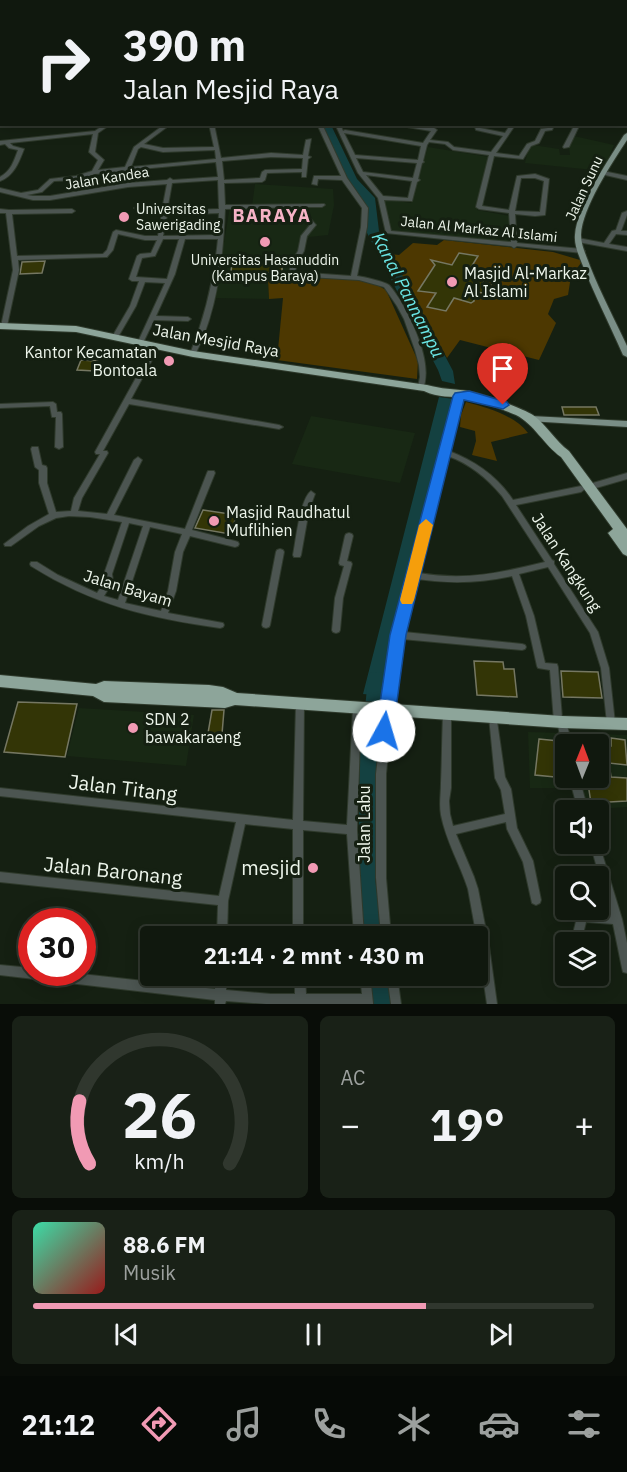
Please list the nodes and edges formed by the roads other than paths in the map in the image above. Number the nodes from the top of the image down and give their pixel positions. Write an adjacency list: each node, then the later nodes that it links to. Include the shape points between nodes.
1 (106, 126): 11 (street)
2 (166, 126): 18 (street)
3 (212, 126): 21 (street)
4 (320, 126): 32 (street)
5 (338, 126): 23 (street, Jalan Al Markaz Al Islami)
6 (477, 126): 13 (street)
7 (513, 126): 13 (street)
8 (552, 126): 22 (street, via 542,131 522,157)
9 (577, 126): 20 (street)
10 (433, 127): 19 (street)
11 (96, 132): 17 (street); 29 (street, via 92,152 100,160)
12 (346, 133): 19 (street)
13 (506, 135): 22 (street)
14 (627, 135): 31 (main road, Jalan Sunu)
15 (309, 140): 24 (street)
16 (431, 141): 22 (street)
17 (3, 143): 34 (street, via 21,149 10,172)
18 (141, 145): 21 (street, via 163,150); 28 (street, via 132,154)
19 (424, 147): 26 (street)
20 (566, 147)
21 (217, 148): 25 (street)
22 (492, 155): 49 (street, via 480,207)
23 (352, 156): 26 (street); 30 (street, Jalan Al Markaz Al Islami)
24 (308, 157): 25 (street, via 271,155); 36 (street, Jalan Kandea, via 304,173 265,172 262,180)
25 (218, 160): 27 (street); 36 (street)
26 (421, 162): 37 (street)
27 (184, 165): 28 (street); 38 (street)
28 (127, 170): 29 (street)
29 (94, 172): 41 (street, via 52,180 40,191)
30 (360, 173): 37 (street); 42 (street, Jalan Al Markaz Al Islami)
31 (603, 173): 33 (street); 58 (main road, Jalan Sunu)
32 (344, 177): 39 (street, via 316,177); 64 (street, via 366,212)
33 (627, 177)
34 (0, 179)
35 (170, 180): 38 (street, Jalan Kandea); 41 (street, Jalan Kandea, via 59,197 33,198); 51 (street)
36 (220, 180): 38 (street, Jalan Kandea); 46 (street)
37 (417, 180): 42 (street, via 410,200)
38 (186, 181)
39 (315, 184)
40 (0, 190): 41 (street, Jalan Kandea)
41 (23, 194)
42 (381, 198): 60 (street, Jalan Al Markaz Al Islami, via 388,232)
43 (322, 205): 44 (street)
44 (301, 206): 46 (street); 64 (street, via 313,225 304,236 292,274)
45 (137, 208): 51 (street)
46 (223, 209): 51 (street); 55 (street)
47 (0, 211): 50 (street)
48 (72, 211): 50 (street)
49 (513, 211): 49 (street, via 543,214 547,180 520,176); 60 (street)
50 (9, 212): 63 (street)
51 (165, 212): 57 (street)
52 (627, 213): 53 (street)
53 (618, 232): 54 (street); 59 (street)
54 (627, 232)
55 (221, 237): 56 (street); 73 (street, via 207,314)
56 (182, 238): 57 (street); 66 (street)
57 (160, 239): 63 (street, via 116,232 106,255); 65 (street, via 153,255 139,258 132,279)
58 (578, 240): 59 (street); 62 (main road, Jalan Sunu)
59 (606, 245): 61 (street)
60 (514, 246): 62 (street, Jalan Al Markaz Al Islami)
61 (627, 249)
62 (582, 251): 74 (main road, Jalan Sunu)
63 (15, 258): 69 (street, via 15,277)
64 (354, 277): 75 (street, via 377,282 392,293 420,356)
65 (142, 281): 66 (street); 70 (street)
66 (169, 281): 67 (street)
67 (151, 318): 68 (street); 71 (street)
68 (188, 319)
69 (2, 326): 70 (highway, Jalan Mesjid Raya, via 76,328)
70 (116, 337): 71 (highway, Jalan Mesjid Raya)
71 (140, 344): 72 (highway, Jalan Mesjid Raya)
72 (156, 347): 73 (highway, Jalan Mesjid Raya); 77 (street)
73 (193, 354): 75 (highway, Jalan Mesjid Raya)
74 (627, 355)
75 (424, 388): 76 (highway, Jalan Mesjid Raya)
76 (453, 393): 79 (highway, Jalan Mesjid Raya, via 503,405); 86 (street, Jalan Labu)
77 (127, 400): 82 (street); 93 (street)
78 (0, 406): 84 (street, via 53,404 54,415 59,414)
79 (531, 419): 80 (main road); 83 (highway, Jalan Mesjid Raya)
80 (561, 422): 81 (main road); 83 (main road)
81 (627, 424)
82 (279, 427)
83 (542, 431): 90 (highway, Jalan Mesjid Raya, via 556,455)
84 (59, 447)
85 (35, 449): 94 (street)
86 (445, 452): 92 (street, Jalan Kangkung, via 486,472); 109 (street, Jalan Labu)
87 (138, 460): 95 (street)
88 (211, 473): 98 (street)
89 (627, 476): 90 (street)
90 (585, 488): 92 (street); 100 (highway, Jalan Mesjid Raya)
91 (311, 494): 105 (street)
92 (510, 503): 106 (street, Jalan Kangkung)
93 (74, 513): 94 (street); 95 (street)
94 (53, 515): 101 (street)
95 (109, 518): 96 (street)
96 (126, 521): 97 (street); 110 (street, via 109,581)
97 (147, 525): 98 (street); 111 (street)
98 (186, 532): 102 (street); 112 (street)
99 (349, 536): 115 (street)
100 (623, 538): 103 (highway, Jalan Mesjid Raya)
101 (8, 543)
102 (235, 544)
103 (627, 551)
104 (280, 552): 114 (street)
105 (297, 555)
106 (551, 563): 108 (street); 125 (street, Jalan Kangkung, via 599,645)
107 (34, 564): 110 (street, Jalan Bayam)
108 (514, 573): 109 (street, via 465,581); 124 (street, via 530,616 541,666 554,667)
109 (413, 575): 116 (street, Jalan Labu)
110 (99, 597): 111 (street, Jalan Bayam)
111 (121, 604): 112 (street, Jalan Bayam)
112 (163, 616): 113 (street, Jalan Bayam)
113 (220, 625)
114 (266, 625)
115 (336, 630)
116 (398, 635): 117 (street); 121 (street, Jalan Labu)
117 (522, 647)
118 (0, 681): 119 (highway, via 96,690 104,696)
119 (300, 704): 120 (highway); 131 (street)
120 (359, 708): 121 (highway); 132 (street)
121 (385, 710): 122 (highway); 142 (street, Jalan Labu, via 380,844)
122 (447, 714): 123 (highway); 133 (street, via 443,798)
123 (493, 717): 124 (highway); 129 (street, via 500,778 506,789)
124 (560, 722): 125 (highway); 127 (street)
125 (611, 723): 126 (highway)
126 (627, 724)
127 (564, 734)
128 (0, 792): 130 (street, Jalan Titang)
129 (510, 817): 133 (street); 136 (street, via 528,861)
130 (241, 820): 131 (street, Jalan Titang); 137 (street)
131 (297, 825): 132 (street); 140 (street)
132 (352, 830): 141 (street)
133 (450, 831): 143 (street, via 469,877)
134 (598, 854): 138 (street)
135 (0, 877): 137 (street, Jalan Baronang)
136 (536, 900)
137 (223, 902): 139 (street)
138 (617, 919): 144 (street, via 582,916); 145 (street)
139 (222, 926)
140 (298, 926)
141 (358, 926)
142 (385, 926)
143 (477, 926)
144 (578, 932)
145 (624, 943): 146 (street)
146 (627, 965)
147 (0, 970): 152 (street)
148 (300, 986): 153 (street)
149 (366, 986): 154 (street)
150 (394, 986): 155 (street)
151 (488, 986): 156 (street)
152 (220, 999): 153 (street)
153 (301, 1001): 154 (street)
154 (368, 1001)
155 (396, 1004)
156 (492, 1004)

